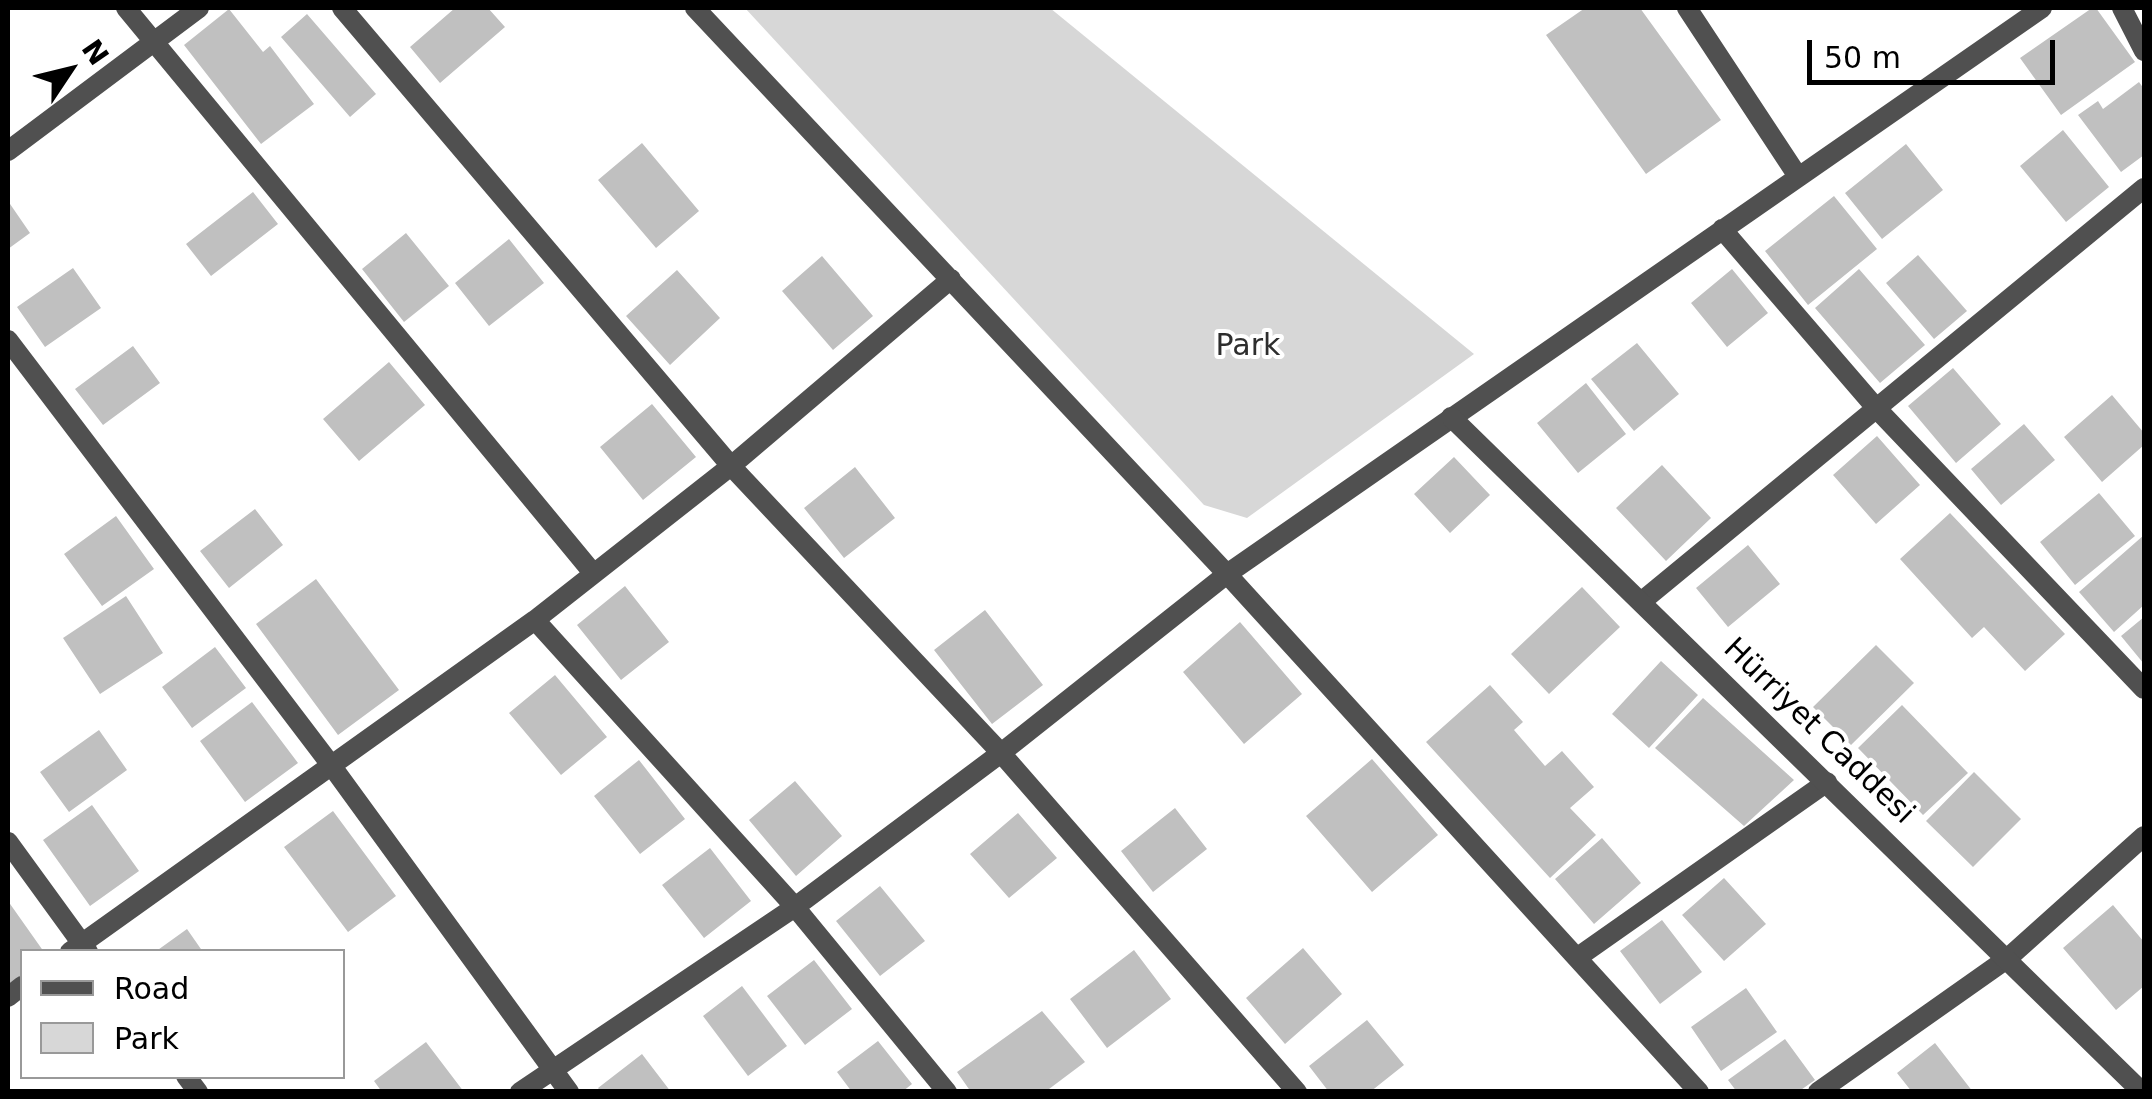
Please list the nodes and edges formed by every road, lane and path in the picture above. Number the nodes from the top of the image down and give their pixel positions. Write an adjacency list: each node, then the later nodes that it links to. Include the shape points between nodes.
1 (126, 8): 8 (street)
2 (199, 8): 8 (street)
3 (342, 8): 18 (street)
4 (695, 8): 14 (street)
5 (1687, 8): 11 (street)
6 (2042, 8): 11 (street)
7 (2122, 8): 9 (street)
8 (154, 43): 10 (street); 19 (street)
9 (2144, 50)
10 (8, 151)
11 (1798, 175): 13 (street)
12 (2144, 188): 16 (street)
13 (1722, 229): 16 (street); 17 (street)
14 (951, 279): 18 (street); 20 (street)
15 (8, 340): 25 (street)
16 (1877, 409): 21 (street); 23 (street)
17 (1451, 418): 20 (street); 21 (street, Hürriyet Caddesi)
18 (731, 466): 19 (street); 24 (street)
19 (593, 573): 22 (street)
20 (1227, 574): 24 (street); 31 (street)
21 (1641, 602): 26 (street, Hürriyet Caddesi)
22 (536, 620): 25 (street); 29 (street)
23 (2144, 689)
24 (1001, 753): 29 (street); 37 (street)
25 (331, 764): 30 (street); 33 (street)
26 (1827, 782): 31 (street); 32 (street, Hürriyet Caddesi)
27 (2144, 836): 32 (street)
28 (8, 842): 30 (street)
29 (795, 907): 33 (street); 36 (street)
30 (80, 949)
31 (1578, 958): 38 (street)
32 (2008, 958): 39 (street); 40 (street, Hürriyet Caddesi)
33 (551, 1069): 34 (street); 35 (street)
34 (520, 1092)
35 (569, 1092)
36 (947, 1092)
37 (1298, 1092)
38 (1700, 1092)
39 (1818, 1092)
40 (2142, 1092)

